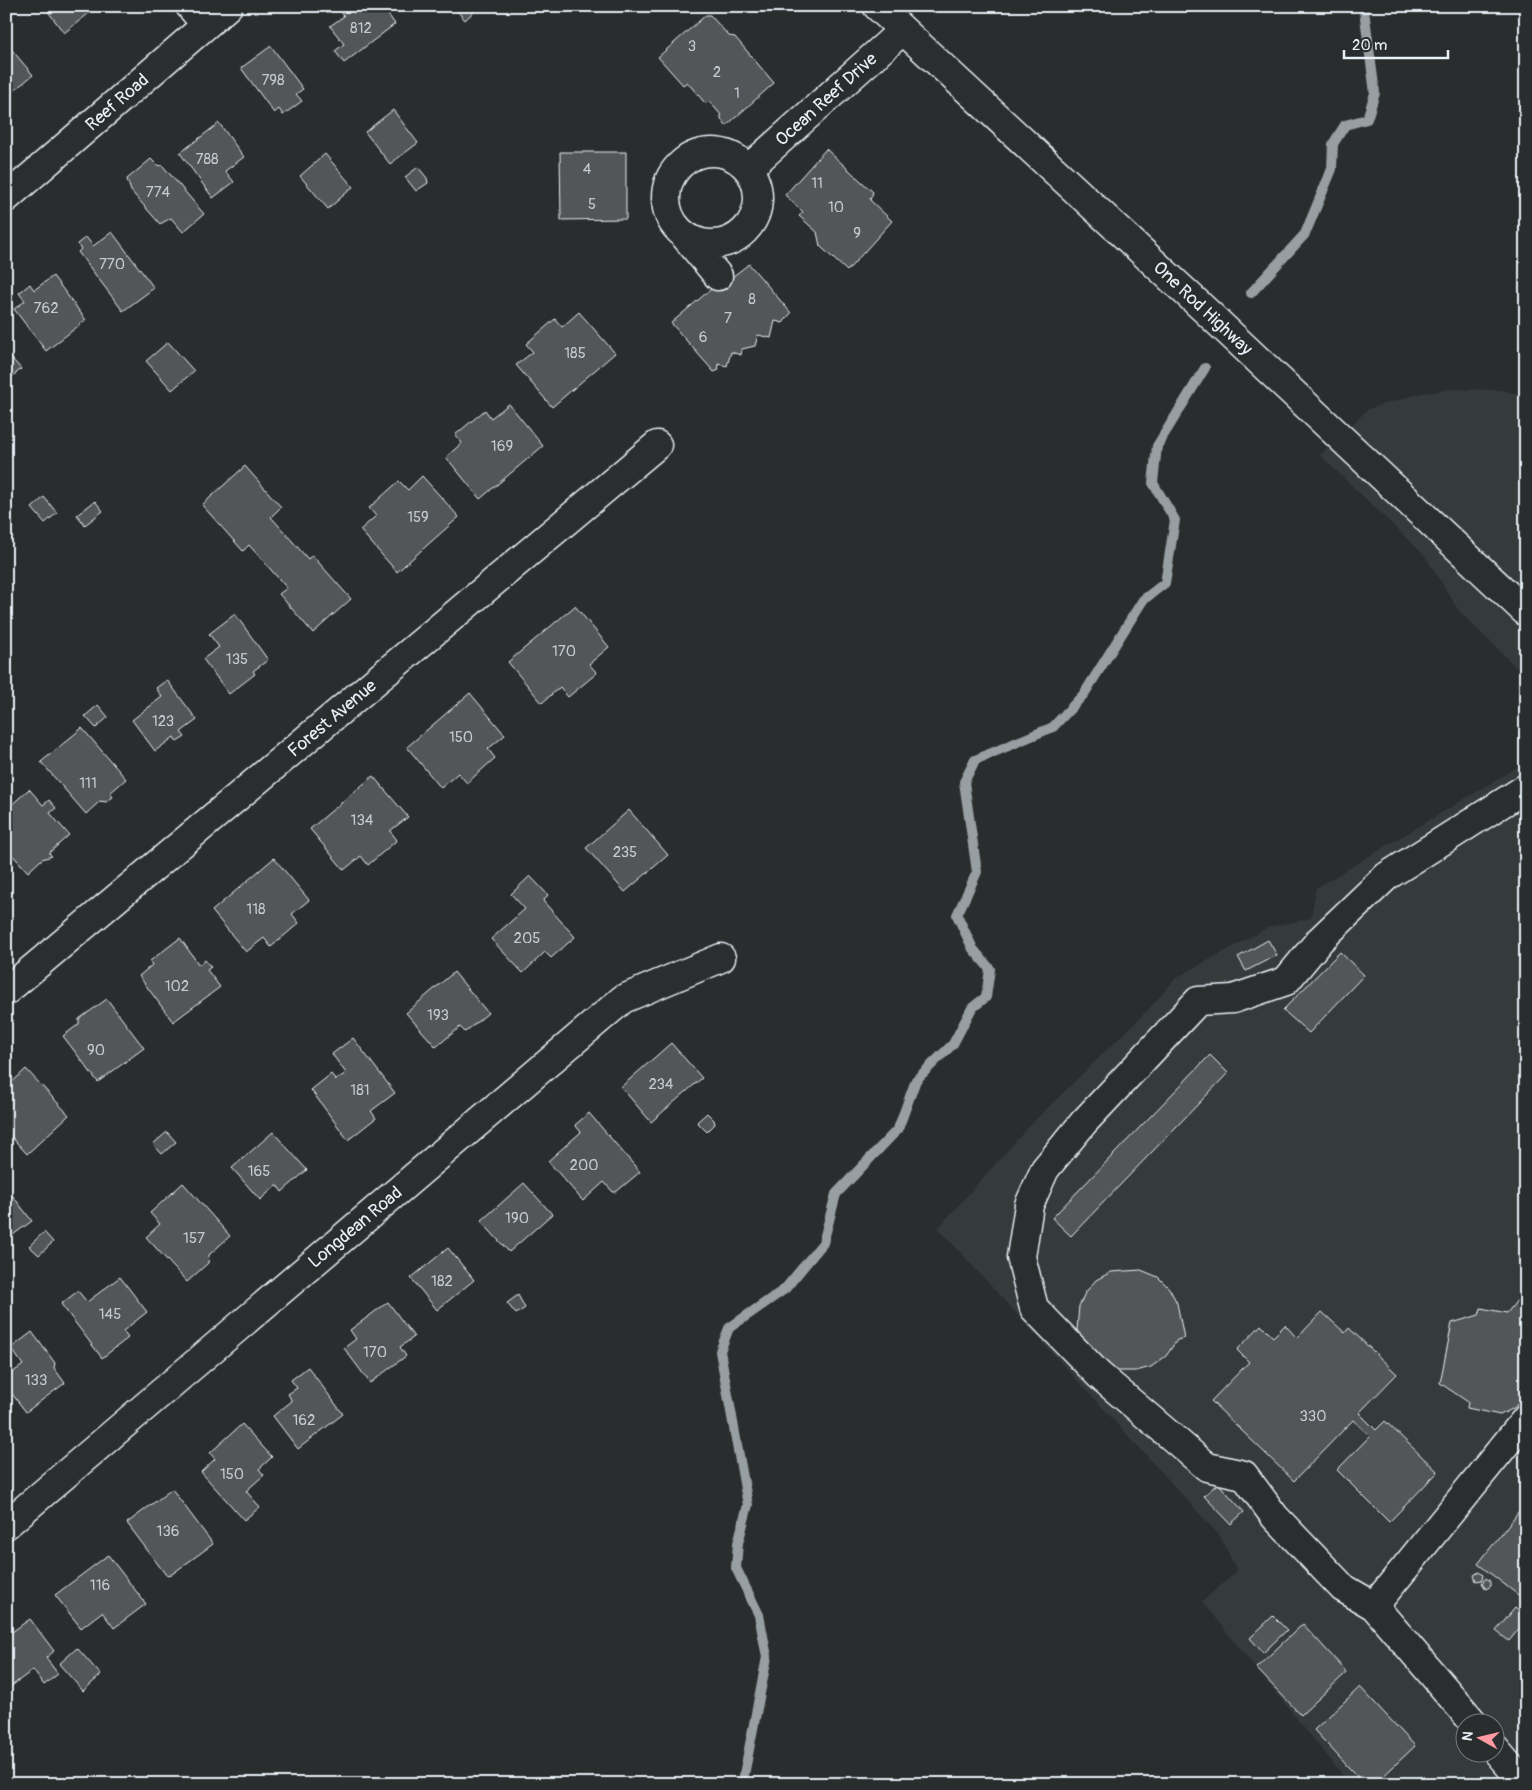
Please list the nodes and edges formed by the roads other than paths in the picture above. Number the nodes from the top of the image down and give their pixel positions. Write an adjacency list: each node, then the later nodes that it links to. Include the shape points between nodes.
1 (228, 6): 3 (street, Reef Road)
2 (877, 6): 4 (street, One Rod Highway)
3 (198, 16): 6 (street, Reef Road)
4 (903, 30): 5 (street, Ocean Reef Drive); 10 (street, One Rod Highway)
5 (749, 168): 7 (street, via 756,182 758,197 756,213 749,226 738,236 711,244); 7 (street, via 737,158 715,152 692,155 680,165 672,174 666,198 671,220)
6 (6, 198)
7 (684, 235): 8 (street)
8 (718, 276)
9 (657, 445): 13 (street, Forest Avenue)
10 (1526, 612)
11 (1526, 788): 16 (street, via 1387,876 1320,940 1286,981 1233,999 1198,1001 1084,1122 1045,1169 1029,1205 1021,1257 1034,1308 1099,1375 1207,1467 1244,1475 1275,1517 1343,1588)
12 (721, 958): 15 (street, Longdean Road, via 623,999)
13 (6, 991)
14 (1526, 1419): 16 (street)
15 (6, 1525)
16 (1374, 1606): 17 (street)
17 (1464, 1712)
18 (1504, 1760): 19 (street)
19 (1525, 1784)

